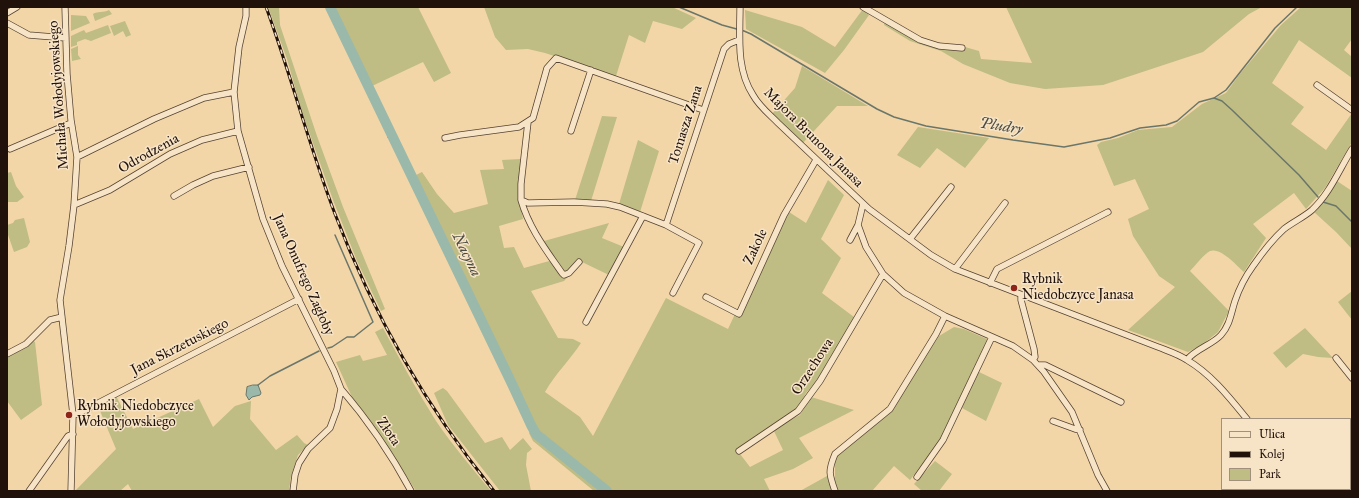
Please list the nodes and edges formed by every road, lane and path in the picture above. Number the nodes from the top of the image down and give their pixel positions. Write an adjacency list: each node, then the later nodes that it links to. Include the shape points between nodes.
1 (17, 7): 6 (street)
2 (66, 7): 8 (street, Michała Wołodyjowskiego)
3 (246, 7): 13 (street, Jana Onufrego Zagłoby)
4 (740, 7): 9 (street, Majora Brunona Janasa)
5 (863, 7): 10 (street, via 920,40 939,46)
6 (7, 12)
7 (7, 23): 8 (street, via 30,35)
8 (66, 38): 17 (street, Michała Wołodyjowskiego)
9 (739, 38): 14 (street, Tomasza Zana, via 724,49); 24 (street, Majora Brunona Janasa, via 742,71 753,95)
10 (962, 48)
11 (591, 70): 14 (street); 16 (street, via 556,58 547,68 533,118); 19 (street)
12 (1317, 85): 15 (street)
13 (234, 92): 18 (street, Jana Onufrego Zagłoby); 23 (street, via 204,98 154,119)
14 (704, 110): 34 (street, Tomasza Zana)
15 (1352, 110)
16 (528, 122): 20 (street, via 519,127); 28 (street)
17 (71, 123): 21 (street); 23 (street, Michała Wołodyjowskiego)
18 (238, 131): 25 (street, Jana Onufrego Zagłoby); 31 (street, Odrodzenia, via 202,140 170,154 110,190)
19 (571, 131)
20 (445, 138)
21 (10, 149)
22 (1352, 149): 53 (street, via 1334,183 1321,200 1278,235 1254,265 1239,289 1227,328 1221,336)
23 (77, 157): 31 (street, Michała Wołodyjowskiego)
24 (816, 160): 30 (street, Majora Brunona Janasa); 44 (street, Zakole, via 784,215 739,314)
25 (249, 166): 27 (street, via 213,176); 45 (street, Jana Onufrego Zagłoby, via 263,219)
26 (951, 187): 36 (street)
27 (174, 196)
28 (521, 200): 33 (street, via 528,203 607,204); 38 (street, via 535,233 562,273 569,273)
29 (1005, 203): 39 (street)
30 (863, 204): 35 (street); 36 (street, Majora Brunona Janasa)
31 (74, 205): 47 (street, Michała Wołodyjowskiego, via 70,246 60,300)
32 (1108, 212): 41 (street, via 997,269)
33 (643, 216): 34 (street); 48 (street)
34 (666, 225): 42 (street, via 699,243)
35 (858, 225): 37 (street); 40 (street, via 866,247)
36 (910, 239): 39 (street, Majora Brunona Janasa, via 936,259)
37 (850, 240)
38 (579, 262)
39 (955, 269): 41 (street, Majora Brunona Janasa)
40 (883, 274): 46 (street, via 904,294); 63 (street, Orzechowa, via 820,382 798,411)
41 (990, 283): 43 (street, Majora Brunona Janasa)
42 (673, 293)
43 (1021, 295): 52 (street, via 1034,349); 53 (street, Majora Brunona Janasa)
44 (706, 297)
45 (299, 299): 56 (street, Jana Onufrego Zagłoby); 58 (street, Jana Skrzetuskiego)
46 (945, 316): 49 (street); 69 (street, via 890,409 835,454 829,475)
47 (62, 317): 50 (street, via 50,320 26,344); 58 (street, Michała Wołodyjowskiego)
48 (586, 322)
49 (992, 337): 52 (street, via 1013,346); 64 (street, via 943,440)
50 (7, 354)
51 (1336, 358): 55 (street)
52 (1033, 360): 54 (street)
53 (1187, 360): 59 (street, Majora Brunona Janasa, via 1219,386)
54 (1038, 365): 57 (street, via 1045,365); 61 (street, via 1072,412)
55 (1352, 378)
56 (341, 389): 67 (street, via 330,428 308,449 299,463); 68 (street, Złota, via 397,466)
57 (1121, 402)
58 (73, 415): 62 (street, Michała Wołodyjowskiego)
59 (1246, 418)
60 (1053, 421): 61 (street)
61 (1080, 430): 70 (street, via 1098,476)
62 (73, 434): 65 (street, via 68,436); 66 (street, Michała Wołodyjowskiego)
63 (739, 451)
64 (917, 476)
65 (29, 491)
66 (70, 491)
67 (292, 491)
68 (411, 491)
69 (835, 491)
70 (1107, 491)

